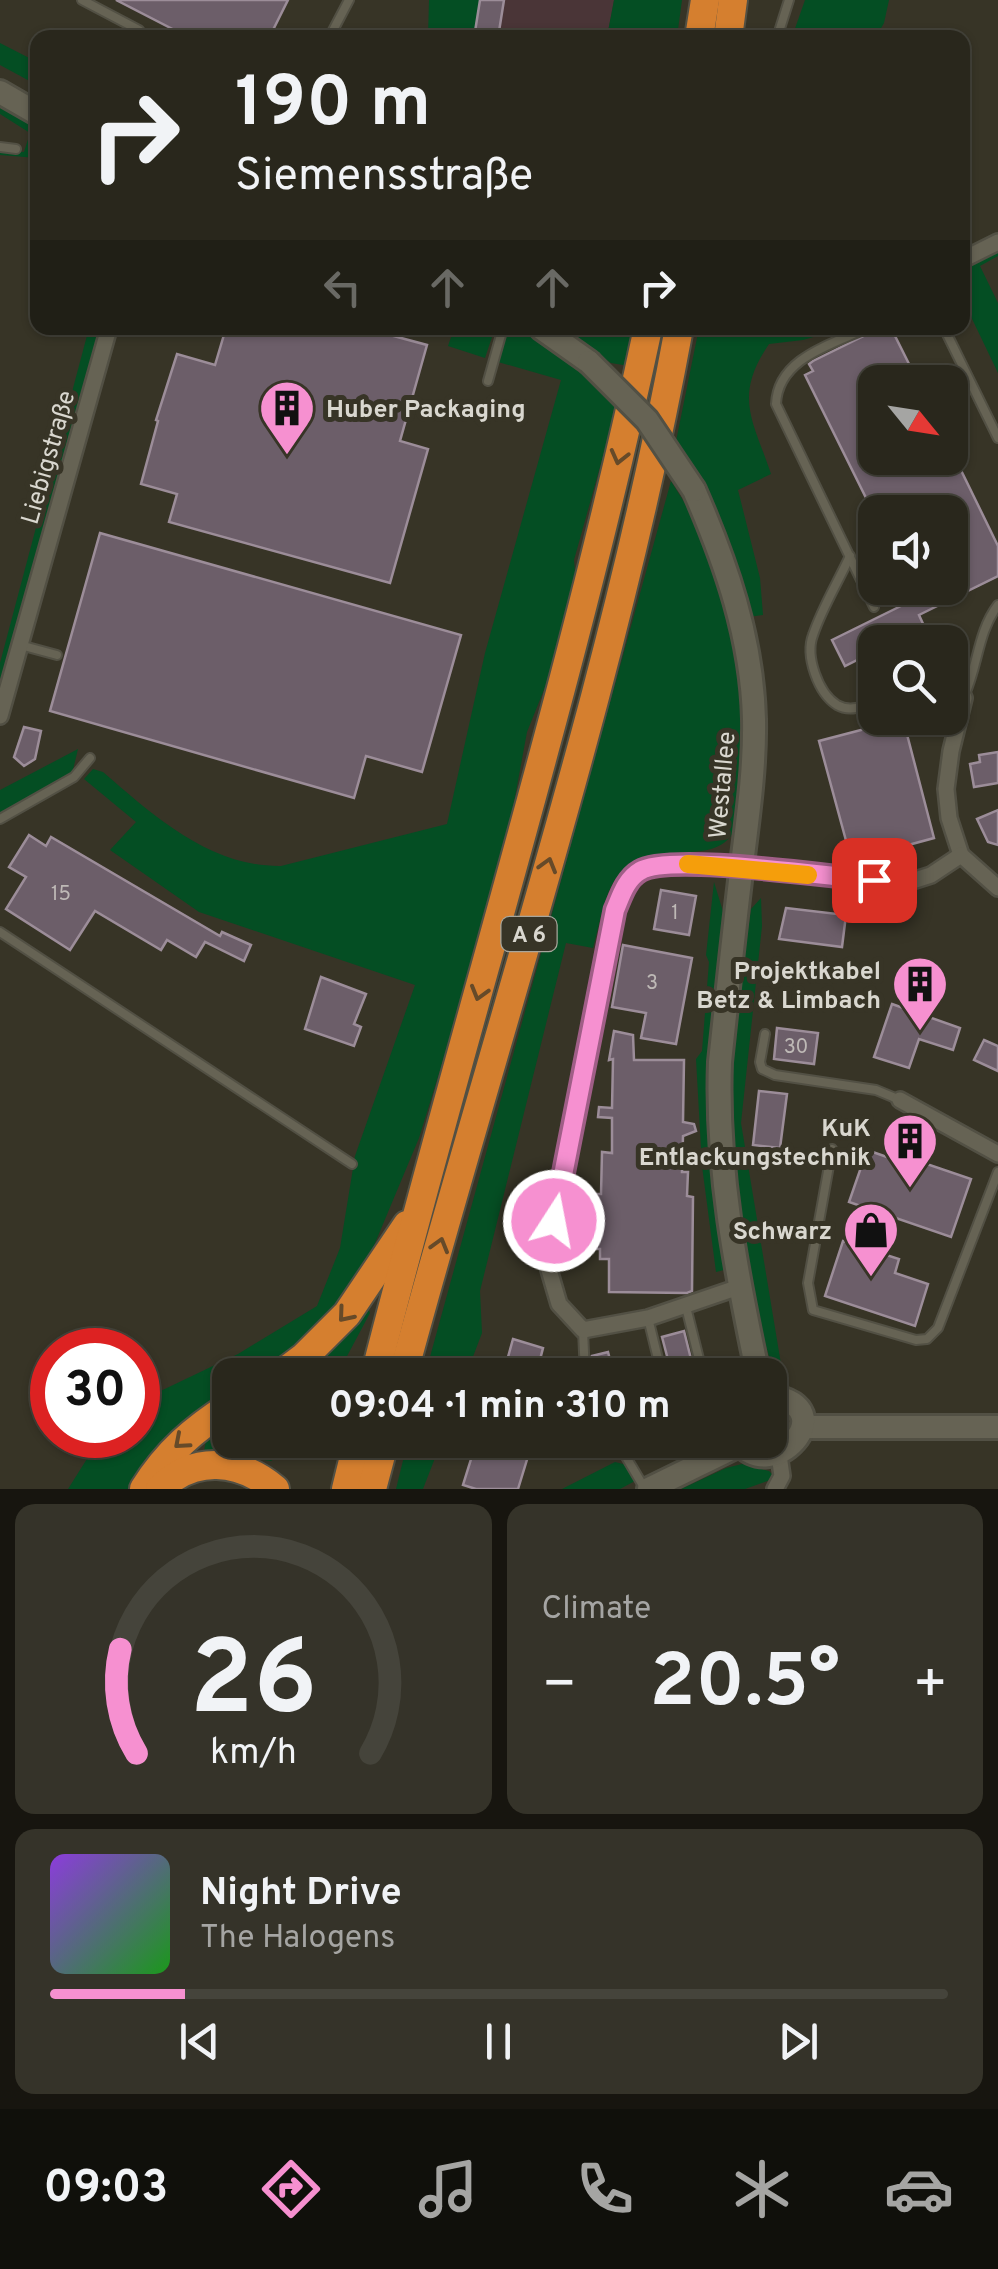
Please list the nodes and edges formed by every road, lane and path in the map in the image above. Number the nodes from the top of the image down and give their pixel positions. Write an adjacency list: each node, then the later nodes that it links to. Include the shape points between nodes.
1 (82, 0): 6 (lane)
2 (349, 0): 7 (lane)
3 (705, 0): 8 (highway)
4 (734, 0): 9 (highway)
5 (789, 0): 10 (lane)
6 (139, 30)
7 (333, 30)
8 (700, 30)
9 (729, 30)
10 (780, 30)
11 (0, 92): 12 (main road)
12 (30, 109)
13 (0, 147): 14 (lane)
14 (16, 148)
15 (998, 242): 16 (street)
16 (970, 256)
17 (107, 335): 29 (street, Liebigstraße)
18 (501, 335): 24 (lane)
19 (551, 335): 38 (main road, Westallee, bridge, via 589,362 646,420 694,490 727,571 754,718)
20 (647, 335): 47 (highway, A 6, one-way to 47, via 542,764)
21 (678, 335): 54 (highway, A 6, one-way to 21, via 600,675)
22 (852, 335): 26 (lane, via 797,362 783,374 776,395)
23 (947, 335): 25 (lane)
24 (488, 380)
25 (998, 438)
26 (850, 556): 28 (lane); 32 (lane, via 812,636 810,660 836,704)
27 (998, 605): 31 (lane)
28 (874, 607)
29 (20, 645): 30 (lane); 33 (street, Liebigstraße)
30 (57, 655)
31 (968, 680)
32 (858, 706)
33 (0, 716)
34 (952, 735): 37 (street, via 946,788)
35 (90, 758): 36 (lane, via 74,777)
36 (0, 819)
37 (961, 855): 38 (street, via 906,883); 39 (street)
38 (742, 868): 48 (main road, Westallee, via 718,1103); 51 (street, via 652,866 626,885 615,910 547,1264 559,1304)
39 (998, 888)
40 (0, 932): 45 (lane)
41 (765, 1034): 42 (lane, via 762,1069)
42 (900, 1100): 44 (street)
43 (832, 1148): 46 (lane, via 808,1283 813,1310 916,1340 938,1328)
44 (998, 1154)
45 (352, 1164)
46 (998, 1172)
47 (416, 1215): 52 (highway, one-way to 52, via 348,1314); 53 (highway, A 6)
48 (739, 1287): 49 (street); 58 (main road, Westallee)
49 (686, 1307): 50 (street); 57 (lane)
50 (648, 1318): 51 (street); 56 (lane)
51 (583, 1330): 55 (lane)
52 (303, 1358)
53 (379, 1358)
54 (408, 1358)
55 (584, 1358)
56 (658, 1358)
57 (699, 1358)
58 (754, 1358)
59 (787, 1403): 62 (main road)
60 (212, 1417): 69 (highway, one-way to 69, via 169,1452)
61 (998, 1426): 62 (main road)
62 (803, 1427): 68 (main road, via 799,1445)
63 (354, 1458): 72 (highway)
64 (380, 1458): 73 (highway)
65 (627, 1458): 74 (lane)
66 (707, 1458): 74 (main road)
67 (753, 1458): 68 (main road)
68 (780, 1462): 75 (street)
69 (144, 1489)
70 (160, 1489): 71 (highway, via 187,1469 227,1464)
71 (275, 1489)
72 (346, 1489)
73 (372, 1489)
74 (647, 1489)
75 (774, 1489)

